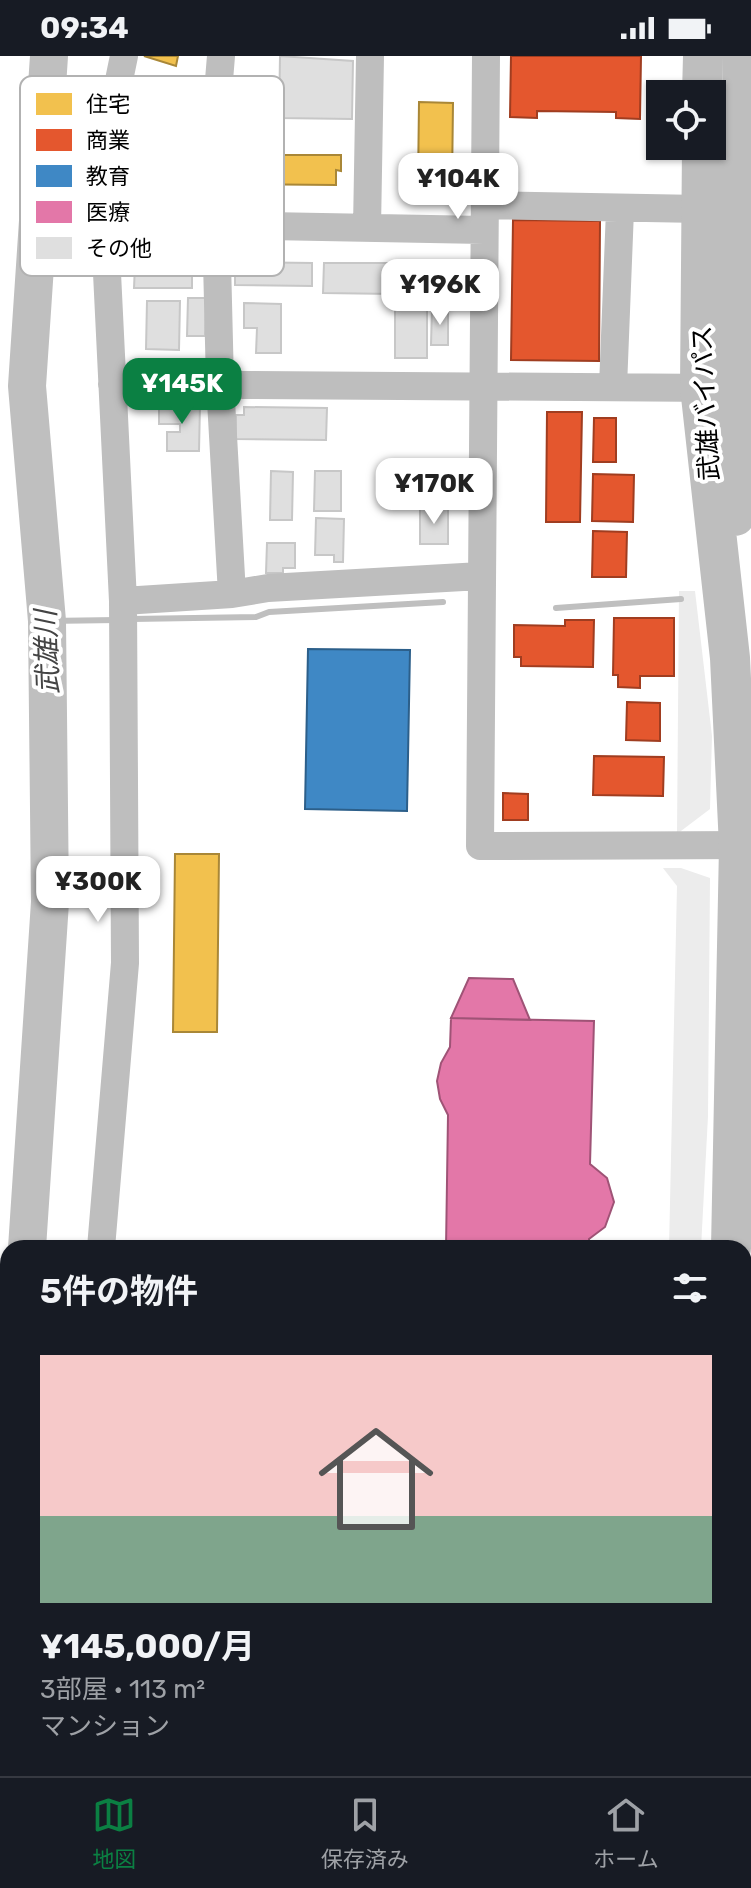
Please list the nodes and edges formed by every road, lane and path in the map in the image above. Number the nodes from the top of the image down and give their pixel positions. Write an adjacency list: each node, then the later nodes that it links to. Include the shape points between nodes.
1 (124, 56): 7 (street)
2 (221, 56): 8 (street)
3 (370, 56): 15 (street)
4 (486, 56): 13 (street)
5 (703, 56): 9 (highway)
6 (743, 56): 22 (highway, 武雄バイパス)
7 (120, 76)
8 (219, 76)
9 (702, 80)
10 (702, 160): 11 (highway, 武雄バイパス)
11 (701, 209): 12 (street); 22 (highway, 武雄バイパス)
12 (620, 210): 13 (street); 21 (street)
13 (484, 218): 15 (street); 20 (street)
14 (284, 226): 15 (street)
15 (367, 228)
16 (107, 276): 19 (street)
17 (217, 276): 18 (street)
18 (220, 383): 19 (street); 20 (street); 24 (street)
19 (112, 384): 25 (street)
20 (484, 386): 21 (street); 23 (street)
21 (613, 387): 22 (street)
22 (730, 388): 26 (highway, 武雄バイパス, via 730,658)
23 (481, 576): 24 (street); 26 (street, via 480,846)
24 (232, 594): 25 (street)
25 (123, 601): 27 (street, via 125,963)
26 (745, 846): 28 (highway, 武雄バイパス)
27 (102, 1240)
28 (731, 1240)

